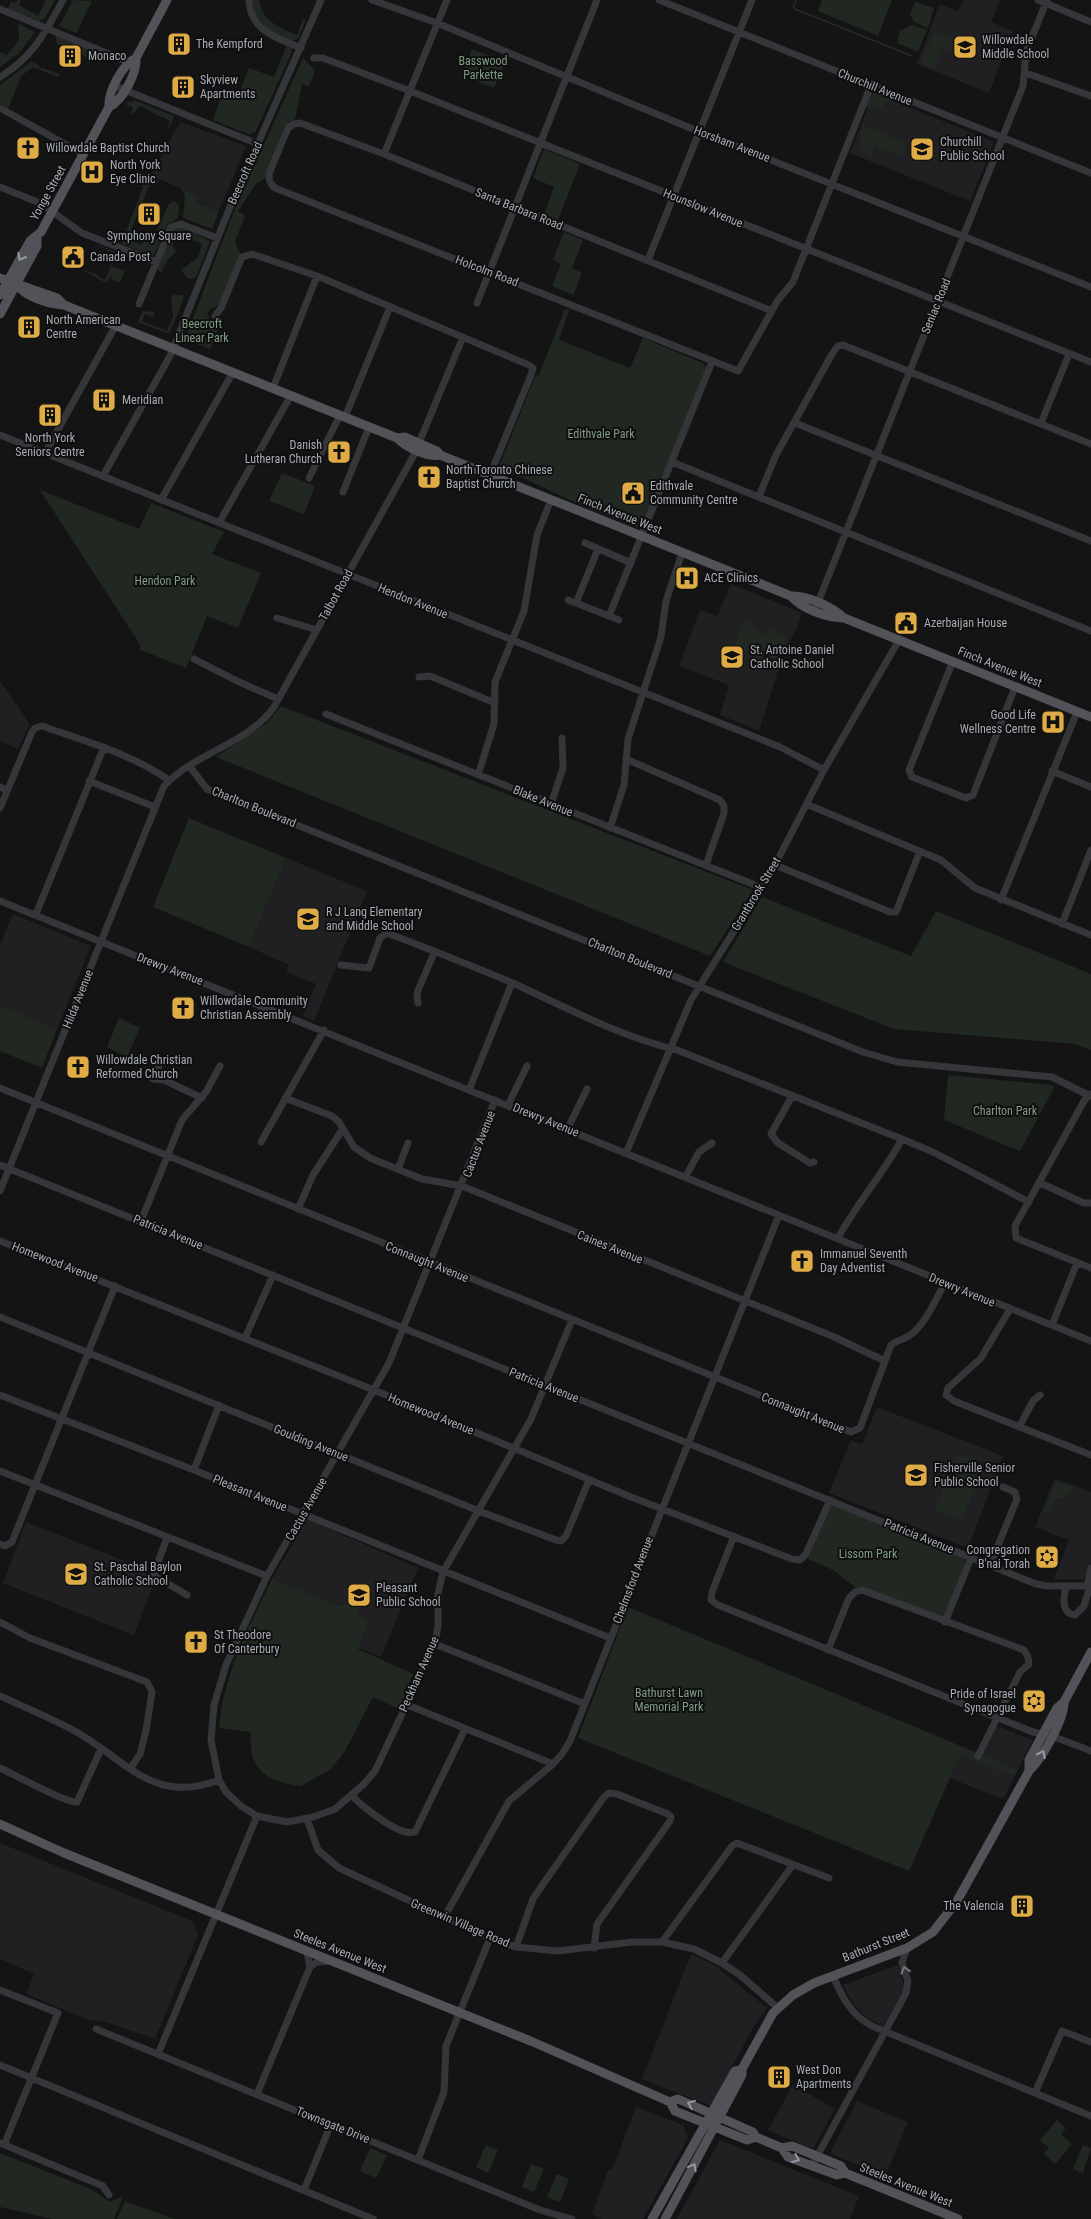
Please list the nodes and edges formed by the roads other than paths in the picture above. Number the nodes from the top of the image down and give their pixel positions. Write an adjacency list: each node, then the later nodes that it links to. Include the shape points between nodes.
1 (63, 0): 15 (street)
2 (167, 0): 19 (main road, Yonge Street)
3 (250, 0): 17 (street, via 253,17 262,30)
4 (321, 0): 17 (street, Beecroft Road)
5 (372, 0): 14 (street, Horsham Avenue)
6 (446, 0): 14 (street)
7 (597, 0): 22 (street)
8 (659, 0): 16 (street, Churchill Avenue)
9 (752, 0): 16 (street)
10 (1038, 0): 11 (street)
11 (1046, 2): 13 (street); 20 (street, Senlac Road, via 1026,52)
12 (0, 9): 15 (street)
13 (1091, 22)
14 (437, 24): 22 (street, Horsham Avenue); 25 (street)
15 (47, 28): 19 (street); 21 (street, via 26,58)
16 (739, 32): 23 (street, Churchill Avenue); 28 (street)
17 (301, 48): 30 (street, Beecroft Road)
18 (314, 58): 25 (street, Hounslow Avenue, via 323,58)
19 (132, 60): 24 (main road, Yonge Street, via 136,67)
20 (1026, 73): 26 (street); 29 (street, Senlac Road)
21 (0, 78)
22 (568, 78): 28 (street, Horsham Avenue); 31 (street)
23 (871, 85): 29 (street, Churchill Avenue); 36 (street)
24 (120, 88): 30 (street); 33 (main road, Yonge Street, via 117,103 109,106)
25 (410, 91): 31 (street, Hounslow Avenue); 34 (street)
26 (1091, 96)
27 (0, 108): 33 (street)
28 (700, 132): 36 (street, Horsham Avenue); 38 (street)
29 (1002, 138): 35 (street, Churchill Avenue); 42 (street, Senlac Road)
30 (258, 144): 43 (street, Beecroft Road)
31 (542, 144): 38 (street, Hounslow Avenue); 39 (street)
32 (280, 150): 34 (street, Santa Barbara Road, via 288,128 300,123); 47 (street, Holcolm Road, via 268,178 275,188)
33 (84, 154): 40 (main road, Yonge Street)
34 (384, 154): 39 (street, Santa Barbara Road)
35 (1091, 173)
36 (832, 183): 42 (street, Horsham Avenue); 44 (street)
37 (0, 187): 40 (street)
38 (674, 196): 44 (street, Hounslow Avenue); 45 (street)
39 (515, 208): 45 (street, Santa Barbara Road); 47 (street)
40 (52, 211): 41 (main road, Yonge Street); 46 (street, via 82,233)
41 (37, 237): 49 (main road, Yonge Street, one-way to 49, via 30,241); 50 (main road, Yonge Street, via 38,246)
42 (964, 237): 51 (street, Horsham Avenue); 53 (street, Senlac Road)
43 (217, 238): 46 (street, via 181,224 174,225 169,229); 62 (street, Beecroft Road)
44 (805, 249): 53 (street, Hounslow Avenue); 57 (street, via 793,282)
45 (648, 260): 57 (street, Santa Barbara Road)
46 (156, 262): 55 (street)
47 (489, 272): 54 (street); 64 (street, Holcolm Road)
48 (317, 276): 56 (street); 59 (street, via 252,254 242,258); 68 (street)
49 (4, 279): 50 (main road, Finch Avenue West); 52 (main road, Yonge Street)
50 (16, 284): 58 (main road, Yonge Street); 60 (main road, Finch Avenue West, via 57,298 64,304)
51 (1091, 288)
52 (0, 295)
53 (938, 302): 63 (street, Hounslow Avenue); 67 (street, Senlac Road)
54 (477, 303)
55 (139, 304)
56 (390, 307): 61 (street); 70 (street)
57 (772, 311): 64 (street, Holcolm Road, via 738,371)
58 (0, 314)
59 (215, 316)
60 (116, 325): 62 (main road, Finch Avenue West); 77 (street)
61 (463, 337): 76 (street, Talbot Road); 80 (street, via 533,368)
62 (173, 348): 66 (main road, Finch Avenue West); 81 (street, Beecroft Road)
63 (1070, 354): 65 (street, Hounslow Avenue); 72 (street)
64 (712, 362): 79 (street)
65 (1091, 362)
66 (232, 372): 68 (main road, Finch Avenue West); 85 (street)
67 (909, 373): 71 (street, via 847,346 838,346); 72 (street); 78 (street, Senlac Road)
68 (273, 388): 69 (main road, Finch Avenue West)
69 (291, 395): 70 (main road, Finch Avenue West); 87 (street)
70 (343, 416): 73 (main road, Finch Avenue West); 82 (street)
71 (795, 423): 78 (street); 84 (street, via 776,455)
72 (1041, 423): 75 (street)
73 (369, 427): 76 (main road, Finch Avenue West, via 397,438 405,437); 83 (street)
74 (0, 435): 77 (street, Hendon Avenue)
75 (1091, 444)
76 (418, 447): 80 (main road, Finch Avenue West, via 437,451); 95 (street, Talbot Road)
77 (45, 453): 81 (street, Hendon Avenue)
78 (876, 454): 88 (street, Senlac Road); 90 (street)
79 (672, 462): 84 (street); 89 (street)
80 (490, 475): 86 (main road, Finch Avenue West)
81 (104, 476): 85 (street, Hendon Avenue)
82 (309, 478)
83 (343, 492)
84 (759, 496): 88 (street)
85 (161, 500): 87 (street, Hendon Avenue)
86 (551, 500): 89 (main road, Finch Avenue West); 104 (street, via 536,537 524,611)
87 (219, 523): 95 (street, Hendon Avenue)
88 (846, 532): 98 (street, Senlac Road); 103 (street)
89 (642, 537): 93 (main road, Finch Avenue West); 94 (street)
90 (1091, 541)
91 (585, 543): 92 (street)
92 (598, 549): 94 (street); 97 (street)
93 (682, 553): 98 (main road, Finch Avenue West, via 791,596 796,602); 110 (street)
94 (631, 563): 99 (street)
95 (347, 574): 102 (street, Talbot Road); 104 (street, Hendon Avenue)
96 (568, 600): 97 (street)
97 (576, 603): 99 (street)
98 (816, 607): 105 (main road, Finch Avenue West, via 832,618 844,618)
99 (609, 616): 101 (street)
100 (277, 618): 102 (street)
101 (619, 620)
102 (317, 630): 111 (street, Talbot Road)
103 (1091, 632)
104 (511, 640): 110 (street, Hendon Avenue); 112 (street, via 495,682)
105 (898, 640): 107 (main road, Finch Avenue West); 120 (street, Grantbrook Street)
106 (194, 659): 111 (street)
107 (952, 662): 109 (main road, Finch Avenue West); 109 (street, via 912,760 909,770 912,777 966,798 972,795)
108 (419, 677): 112 (street, via 430,676)
109 (1015, 687): 113 (main road, Finch Avenue West)
110 (643, 692): 118 (street, via 628,739); 120 (street, Hendon Avenue, via 780,747)
111 (278, 699): 119 (street, Talbot Road, via 255,727)
112 (495, 703): 122 (street, via 494,724)
113 (1077, 712): 115 (main road, Finch Avenue West); 121 (street)
114 (326, 714): 122 (street, Blake Avenue)
115 (1091, 717)
116 (562, 738): 127 (street, via 563,768)
117 (104, 747): 123 (street, via 153,768); 124 (street); 126 (street, via 42,726 35,728)
118 (626, 759): 131 (street, via 624,784); 134 (street, via 720,800 724,813)
119 (190, 767): 123 (street, Talbot Road); 146 (street, Charlton Boulevard, via 207,789)
120 (824, 770): 128 (street, Grantbrook Street)
121 (1052, 771): 125 (street); 138 (street)
122 (478, 775): 127 (street, Blake Avenue)
123 (169, 780): 129 (street, Talbot Road)
124 (90, 781): 129 (street); 139 (street)
125 (1091, 787)
126 (4, 788): 130 (street)
127 (551, 804): 131 (street, Blake Avenue)
128 (806, 804): 133 (street); 135 (street, Grantbrook Street)
129 (155, 807): 142 (street, Hilda Avenue)
130 (0, 808)
131 (610, 828): 134 (street, Blake Avenue)
132 (1091, 850): 140 (street)
133 (920, 851): 135 (street, via 896,912); 138 (street, via 941,860 975,888)
134 (706, 865): 136 (street, Blake Avenue)
135 (775, 865): 136 (street, Grantbrook Street)
136 (760, 887): 146 (street, Grantbrook Street)
137 (0, 900): 139 (street, Drewry Avenue)
138 (1001, 900): 140 (street)
139 (36, 914): 142 (street, Drewry Avenue)
140 (1062, 924): 141 (street)
141 (1091, 935)
142 (101, 942): 148 (street, Drewry Avenue); 161 (street, Hilda Avenue)
143 (434, 953): 144 (street, via 387,933 380,938 369,968); 145 (street); 147 (street, via 417,993)
144 (341, 966)
145 (512, 983): 149 (street, via 599,1023); 155 (street)
146 (700, 987): 149 (street, Grantbrook Street, via 690,1000); 156 (street, Charlton Boulevard, via 863,1052 897,1062 1052,1078)
147 (418, 1003)
148 (324, 1030): 155 (street, Drewry Avenue); 159 (street)
149 (670, 1049): 157 (street); 169 (street, Grantbrook Street)
150 (159, 1066): 158 (street, via 153,1079 164,1080)
151 (220, 1066): 158 (street)
152 (527, 1066): 162 (street)
153 (0, 1088): 161 (street, Connaught Avenue)
154 (587, 1089): 163 (street)
155 (469, 1090): 160 (street, Drewry Avenue)
156 (1089, 1095): 176 (street)
157 (792, 1096): 165 (street); 171 (street, via 771,1134 778,1143 810,1163)
158 (202, 1098): 170 (street, via 184,1116)
159 (285, 1098): 164 (street, Caines Avenue, via 332,1116); 166 (street)
160 (495, 1100): 162 (street, Drewry Avenue); 177 (street, Cactus Avenue)
161 (36, 1103): 170 (street, Connaught Avenue); 173 (street, Hilda Avenue)
162 (508, 1105): 163 (street, Drewry Avenue)
163 (568, 1128): 169 (street, Drewry Avenue)
164 (342, 1130): 174 (street, Caines Avenue, via 362,1153); 181 (street, via 313,1175)
165 (902, 1139): 179 (street); 184 (street)
166 (261, 1142)
167 (408, 1143): 174 (street)
168 (712, 1143): 175 (street, via 699,1152)
169 (626, 1153): 175 (street, Drewry Avenue)
170 (167, 1156): 181 (street, Connaught Avenue); 183 (street)
171 (814, 1162)
172 (0, 1166): 173 (street, Patricia Avenue)
173 (9, 1169): 178 (street, Hilda Avenue); 183 (street, Patricia Avenue)
174 (398, 1169): 177 (street, Caines Avenue, via 427,1181)
175 (686, 1176): 182 (street, Drewry Avenue)
176 (1040, 1183): 179 (street); 180 (street, via 1084,1204)
177 (462, 1186): 187 (street, Cactus Avenue); 192 (street, Caines Avenue)
178 (0, 1191)
179 (1029, 1202): 186 (street, via 1015,1226 1016,1238)
180 (1091, 1203)
181 (298, 1208): 187 (street, Connaught Avenue)
182 (779, 1215): 184 (street, Drewry Avenue); 192 (street, Chelmsford Avenue)
183 (141, 1221): 189 (street, Patricia Avenue)
184 (838, 1238): 190 (street, Drewry Avenue)
185 (0, 1241): 191 (street, Homewood Avenue)
186 (1077, 1263): 188 (street); 196 (street)
187 (430, 1264): 195 (street, Connaught Avenue); 197 (street, Cactus Avenue)
188 (1091, 1268)
189 (273, 1275): 197 (street, Patricia Avenue); 198 (street)
190 (945, 1283): 193 (street, Drewry Avenue); 201 (street, via 925,1319 908,1336 891,1345)
191 (115, 1286): 198 (street, Homewood Avenue); 200 (street)
192 (744, 1301): 201 (street, Caines Avenue); 202 (street, Chelmsford Avenue)
193 (1010, 1309): 196 (street, Drewry Avenue); 209 (street, via 984,1354 946,1393 954,1402)
194 (0, 1317): 200 (street, Goulding Avenue)
195 (572, 1320): 202 (street, Connaught Avenue); 203 (street, Peckham Avenue)
196 (1052, 1325): 199 (street, Drewry Avenue)
197 (405, 1328): 203 (street, Patricia Avenue); 204 (street, Cactus Avenue)
198 (245, 1338): 204 (street, Homewood Avenue)
199 (1091, 1341)
200 (89, 1353): 207 (street, Goulding Avenue); 208 (street)
201 (885, 1361): 202 (street, Connaught Avenue, via 860,1428 851,1432)
202 (714, 1378): 210 (street, Chelmsford Avenue)
203 (546, 1386): 210 (street, Patricia Avenue); 211 (street, Peckham Avenue)
204 (374, 1390): 211 (street, Homewood Avenue); 212 (street, Cactus Avenue)
205 (0, 1395): 208 (street, Pleasant Avenue)
206 (1040, 1395): 209 (street, via 1033,1401)
207 (219, 1406): 212 (street, Goulding Avenue); 214 (street)
208 (62, 1420): 214 (street, Pleasant Avenue); 217 (street)
209 (1019, 1427): 213 (street)
210 (688, 1443): 219 (street, Patricia Avenue); 220 (street, Chelmsford Avenue)
211 (515, 1448): 216 (street, Homewood Avenue); 221 (street, Peckham Avenue)
212 (337, 1454): 221 (street, Goulding Avenue); 222 (street, Cactus Avenue)
213 (1091, 1455)
214 (194, 1470): 222 (street, Pleasant Avenue)
215 (0, 1471): 217 (street)
216 (589, 1480): 220 (street, Homewood Avenue); 221 (street, Goulding Avenue, via 561,1541)
217 (36, 1485): 224 (street); 225 (street, via 12,1542 5,1546)
218 (1003, 1487): 227 (street, via 1015,1492 1017,1499)
219 (830, 1500): 223 (street, Homewood Avenue, via 806,1554 800,1560); 226 (street, Patricia Avenue)
220 (661, 1508): 223 (street, Homewood Avenue); 236 (street, Chelmsford Avenue)
221 (479, 1511): 229 (street, Peckham Avenue)
222 (303, 1515): 229 (street, Pleasant Avenue); 230 (street, Cactus Avenue)
223 (734, 1536): 238 (street, via 711,1600 718,1606)
224 (167, 1538): 230 (street); 233 (street, via 153,1575)
225 (0, 1544)
226 (971, 1558): 227 (street, Patricia Avenue); 235 (street)
227 (990, 1565): 231 (street, Patricia Avenue, via 1036,1584)
228 (1091, 1568): 232 (street)
229 (443, 1572): 236 (street, Pleasant Avenue); 237 (street, Peckham Avenue, via 438,1593)
230 (267, 1576): 252 (street, Cactus Avenue, via 226,1665 214,1705 211,1740)
231 (1066, 1586): 232 (street, Patricia Avenue); 232 (street, via 1064,1606 1073,1615 1084,1606)
232 (1089, 1586)
233 (187, 1595)
234 (0, 1622): 251 (street, via 30,1638 147,1682 152,1692 146,1731 140,1754)
235 (945, 1622): 238 (street, via 858,1590 849,1598); 243 (street, via 1024,1650 1028,1666 1020,1672)
236 (610, 1638): 242 (street, Chelmsford Avenue)
237 (435, 1644): 241 (street, Peckham Avenue); 242 (street)
238 (828, 1650): 243 (street)
239 (1091, 1652): 245 (main road, Bathurst Street, via 1064,1702 1057,1708)
240 (0, 1696): 246 (street, via 73,1730)
241 (405, 1704): 244 (street); 253 (street, Peckham Avenue, via 375,1771)
242 (585, 1704): 249 (street, Chelmsford Avenue, via 570,1741)
243 (997, 1717): 245 (street, via 1033,1732); 248 (street)
244 (465, 1729): 249 (street); 253 (street, via 415,1832 407,1832 369,1813)
245 (1047, 1734): 247 (street); 265 (main road, Bathurst Street, via 1029,1760 1029,1771 957,1901 933,1932)
246 (101, 1749): 250 (street, via 74,1803); 251 (street)
247 (1091, 1751)
248 (978, 1756)
249 (553, 1764): 260 (street, Chelmsford Avenue, via 509,1801)
250 (0, 1768)
251 (130, 1769): 252 (street, via 162,1785 191,1786)
252 (219, 1780): 254 (street, Cactus Avenue, via 226,1792)
253 (351, 1795): 255 (street, Peckham Avenue, via 335,1809)
254 (257, 1816): 255 (street, Peckham Avenue, via 287,1822); 259 (street)
255 (308, 1819): 260 (street, Greenwin Village Road, via 318,1850 329,1861)
256 (0, 1824): 259 (main road, Steeles Avenue West, via 64,1853)
257 (792, 1866): 258 (street); 262 (street, via 742,1843 732,1846); 268 (street)
258 (829, 1878)
259 (216, 1912): 266 (main road, Steeles Avenue West); 277 (street)
260 (444, 1918): 261 (street, Greenwin Village Road)
261 (490, 1938): 263 (street, Greenwin Village Road); 273 (street)
262 (662, 1942): 264 (street, Greenwin Village Road, via 632,1942); 268 (street, Greenwin Village Road, via 694,1949)
263 (516, 1947): 264 (street, Greenwin Village Road, via 558,1951); 264 (street, via 533,1899 609,1793 671,1817 597,1924)
264 (594, 1948)
265 (907, 1948): 270 (main road, Bathurst Street); 275 (street, one-way to 265, via 906,1993 908,1981 902,1963)
266 (307, 1952): 267 (main road, Steeles Avenue West); 269 (street)
267 (330, 1961): 269 (street); 273 (main road, Steeles Avenue West)
268 (722, 1963): 272 (street, Greenwin Village Road)
269 (310, 1966): 281 (street)
270 (833, 1976): 272 (main road, Bathurst Street, via 806,1987); 275 (street, via 847,2005 857,2016)
271 (0, 1990): 279 (street, via 58,2013)
272 (778, 2008): 283 (main road, Bathurst Street, via 742,2069 735,2071)
273 (460, 2012): 282 (main road, Steeles Avenue West); 291 (street, via 444,2054 444,2092)
274 (96, 2029): 277 (street, Townsgate Drive)
275 (885, 2032): 280 (street); 290 (street)
276 (1091, 2042): 280 (street, via 1062,2031)
277 (158, 2054): 281 (street, Townsgate Drive)
278 (0, 2066): 279 (street)
279 (31, 2078): 288 (street); 294 (street)
280 (1035, 2093): 284 (street)
281 (257, 2094): 285 (street, Townsgate Drive)
282 (670, 2102): 283 (main road, Steeles Avenue West, one-way to 282, via 678,2099); 286 (main road, Steeles Avenue West, via 675,2111)
283 (716, 2115): 286 (main road, Bathurst Street); 287 (main road, Steeles Avenue West, via 753,2132)
284 (1091, 2116)
285 (331, 2124): 291 (street, Townsgate Drive); 294 (street)
286 (710, 2125): 287 (main road, Steeles Avenue West, via 747,2140); 298 (main road, Bathurst Street); 299 (main road, Bathurst Street, one-way to 286)
287 (756, 2138): 289 (main road, Steeles Avenue West)
288 (2, 2144): 295 (street, via 103,2186)
289 (782, 2148): 290 (main road, Steeles Avenue West, via 792,2146); 292 (main road, Steeles Avenue West, one-way to 292, via 788,2156)
290 (816, 2157): 292 (street); 293 (main road, Steeles Avenue West, via 841,2166)
291 (418, 2160): 297 (street, Townsgate Drive, via 540,2210)
292 (813, 2166): 293 (main road, Steeles Avenue West, via 837,2175)
293 (845, 2173): 300 (main road, Steeles Avenue West)
294 (304, 2190): 296 (street)
295 (109, 2195)
296 (373, 2219)
297 (572, 2219)
298 (652, 2219)
299 (665, 2219)
300 (958, 2219)

